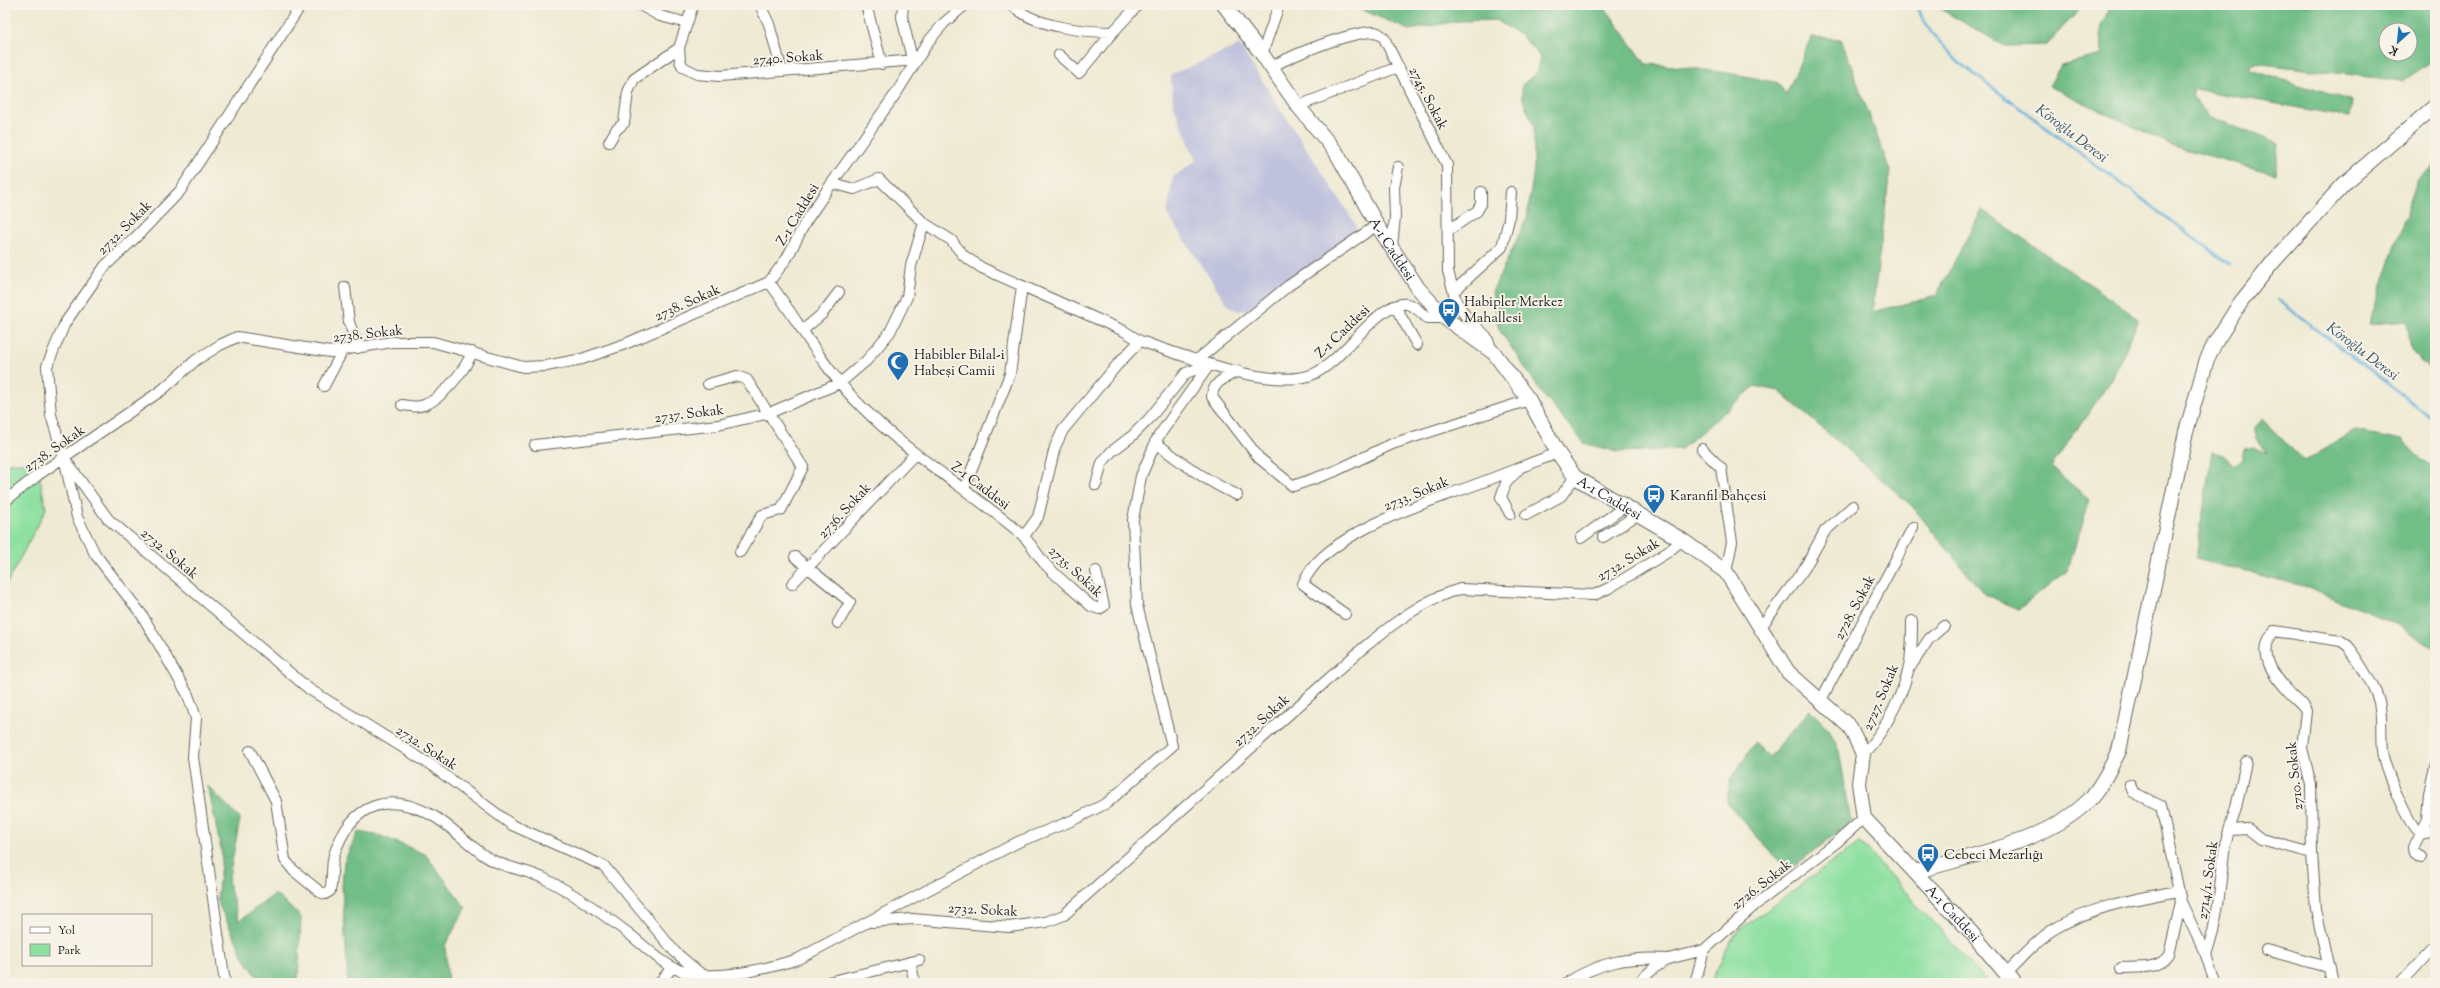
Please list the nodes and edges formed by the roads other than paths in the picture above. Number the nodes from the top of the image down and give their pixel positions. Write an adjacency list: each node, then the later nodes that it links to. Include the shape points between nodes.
1 (301, 5): 61 (street, 2732. Sokak, via 180,191 105,266 65,323 47,366 51,414)
2 (640, 5): 12 (street, via 660,16)
3 (693, 5): 12 (street)
4 (760, 5): 21 (street, via 769,24)
5 (866, 5): 18 (street)
6 (903, 5): 17 (street, via 902,17)
7 (965, 5): 17 (street, Z-1 Caddesi, via 944,23)
8 (1012, 5): 13 (street, via 1031,17 1056,26 1087,32)
9 (1138, 5): 13 (street)
10 (1224, 5): 15 (main road, A-1 Caddesi)
11 (1279, 5): 15 (street)
12 (687, 23): 14 (street)
13 (1113, 32): 16 (street, via 1079,73)
14 (680, 48): 21 (street, 2740. Sokak, via 680,61 683,67 697,74 720,76); 24 (street, via 634,79 628,92 624,123)
15 (1262, 54): 19 (main road, A-1 Caddesi)
16 (1059, 55)
17 (914, 60): 18 (street, 2740. Sokak); 26 (street, Z-1 Caddesi, via 897,92)
18 (882, 64): 21 (street, 2740. Sokak)
19 (1271, 67): 20 (street, 2745. Sokak, via 1326,44 1373,32 1384,38); 22 (main road, A-1 Caddesi)
20 (1398, 67): 22 (street); 31 (street, 2745. Sokak, via 1447,165)
21 (782, 72)
22 (1298, 106): 30 (main road, A-1 Caddesi, via 1336,152)
23 (2435, 106): 102 (main road, via 2344,183 2241,302 2207,359 2186,432 2119,751 2102,784 2074,814 2055,826 2028,838)
24 (609, 142)
25 (1398, 167): 32 (street, via 1394,187 1395,218)
26 (832, 183): 29 (street, Z-1 Caddesi, via 854,189 879,179); 33 (street, Z-1 Caddesi, via 806,221 787,258)
27 (1482, 192): 31 (street, via 1481,204 1477,211)
28 (1511, 192): 36 (street, via 1509,219 1502,247)
29 (924, 223): 34 (street, Z-1 Caddesi, via 951,240 964,256 982,268); 50 (street, 2737. Sokak, via 911,266 907,297 890,332 866,361)
30 (1377, 225): 32 (main road, A-1 Caddesi); 47 (street, via 1293,282)
31 (1449, 230): 36 (street, 2745. Sokak, via 1448,271)
32 (1392, 246): 39 (main road, A-1 Caddesi, via 1418,288)
33 (769, 282): 40 (street, Z-1 Caddesi); 45 (street, 2738. Sokak, via 625,344 582,359 546,366 523,367)
34 (1022, 286): 41 (street, Z-1 Caddesi); 65 (street, via 1010,374)
35 (345, 287): 43 (street, via 349,322)
36 (1454, 291): 46 (street, 2745. Sokak, via 1456,301 1467,318 1486,336)
37 (839, 292): 40 (street, via 822,314)
38 (1395, 306): 39 (street, via 1406,304 1419,309 1427,318); 42 (street); 49 (street, Z-1 Caddesi, via 1378,316 1339,357 1312,375 1278,379)
39 (1445, 318): 46 (main road, A-1 Caddesi)
40 (803, 330): 50 (street, Z-1 Caddesi)
41 (1140, 341): 47 (street, Z-1 Caddesi); 74 (street, via 1064,430 1055,447 1038,517)
42 (1417, 345)
43 (358, 348): 44 (street, 2738. Sokak); 45 (street, 2738. Sokak, via 392,342 433,342)
44 (343, 350): 52 (street); 61 (street, 2738. Sokak, via 330,352 238,337 196,360 162,390)
45 (472, 352): 54 (street, via 456,380 427,404 414,407)
46 (1494, 354): 53 (main road, A-1 Caddesi)
47 (1196, 360): 48 (street, Z-1 Caddesi)
48 (1210, 364): 49 (street, Z-1 Caddesi); 56 (street); 64 (street, via 1186,372 1148,419 1102,463)
49 (1238, 371): 53 (street, via 1222,379 1215,387 1212,397 1259,458 1293,486 1438,428)
50 (840, 383): 55 (street, 2737. Sokak); 60 (street, Z-1 Caddesi, via 861,406)
51 (708, 384): 55 (street, via 742,376)
52 (324, 386)
53 (1529, 400): 59 (main road, A-1 Caddesi)
54 (402, 405)
55 (769, 413): 57 (street, 2737. Sokak, via 718,425); 78 (street, via 803,467 781,510 762,515)
56 (1155, 442): 66 (street, via 1181,463); 105 (street, 2732. Sokak, via 1142,476 1133,520 1137,605 1172,746 1107,803 1071,821 1018,842)
57 (535, 446)
58 (1702, 449): 82 (street, via 1721,468 1732,542)
59 (1558, 453): 62 (street, 2733. Sokak); 63 (main road, A-1 Caddesi)
60 (915, 454): 65 (street, Z-1 Caddesi); 80 (street, 2736. Sokak)
61 (64, 458): 67 (street, 2738. Sokak); 114 (street, 2732. Sokak, via 108,519 309,689 431,765 512,824 604,866 675,952); 116 (street, via 77,517 95,554 142,615 188,695 196,718 193,757)
62 (1522, 466): 70 (street, via 1506,483 1501,497); 84 (street, 2733. Sokak, via 1452,494 1424,501 1354,534 1320,561 1306,575 1303,584)
63 (1575, 477): 69 (main road, A-1 Caddesi); 71 (street, via 1561,496)
64 (1096, 485)
65 (964, 489): 74 (street, Z-1 Caddesi)
66 (1237, 495)
67 (5, 501)
68 (1852, 506): 88 (street, via 1825,531 1804,569)
69 (1624, 507): 72 (main road, A-1 Caddesi); 76 (street)
70 (1510, 514)
71 (1526, 515)
72 (1637, 515): 75 (street); 77 (main road, A-1 Caddesi)
73 (1913, 527): 90 (street, 2728. Sokak)
74 (1024, 536): 81 (street, 2735. Sokak, via 1044,563 1091,606 1099,609 1104,606)
75 (1604, 537)
76 (1581, 538)
77 (1682, 540): 82 (main road, A-1 Caddesi); 105 (street, 2732. Sokak, via 1668,552 1609,588 1594,594 1460,589 1445,593 1386,630 1362,649 1064,915 1046,922 1009,928 912,919)
78 (740, 552)
79 (795, 558): 80 (street)
80 (807, 568): 83 (street, 2736. Sokak); 86 (street, via 850,602)
81 (1096, 571)
82 (1726, 572): 88 (main road, A-1 Caddesi)
83 (792, 584)
84 (1345, 614)
85 (1912, 621): 89 (street, 2727. Sokak)
86 (838, 623)
87 (1944, 626): 89 (street, via 1929,639)
88 (1761, 627): 90 (main road, A-1 Caddesi, via 1788,672)
89 (1908, 672): 92 (street, 2727. Sokak, via 1877,741)
90 (1821, 700): 92 (main road, A-1 Caddesi, via 1850,727)
91 (250, 751): 112 (street, 2732. Sokak, via 276,801 285,860 302,878 325,894 330,891 334,855 347,827 358,815 373,806 397,803 421,810 436,818 500,864 531,873 558,886 626,932)
92 (1863, 754): 96 (main road, via 1858,783)
93 (2246, 762): 97 (street, 2714/1. Sokak)
94 (2435, 767): 99 (street, via 2427,819)
95 (2130, 784): 103 (street, via 2132,792 2161,806)
96 (1864, 818): 102 (main road, A-1 Caddesi); 107 (street, 2726. Sokak, via 1755,905)
97 (2230, 830): 100 (street, via 2248,829 2261,839); 109 (street, 2714/1. Sokak, via 2221,862 2213,931)
98 (2435, 830): 99 (street)
99 (2420, 833): 100 (street, 2710. Sokak, via 2414,829 2402,805 2382,752 2381,715 2376,694 2348,646 2341,641 2274,631 2267,640 2265,649 2268,663 2290,693 2305,706 2306,711 2302,748 2311,785); 101 (street, via 2413,848 2414,853)
100 (2312, 853): 111 (street, 2710. Sokak, via 2316,910)
101 (2421, 857)
102 (1915, 872): 115 (main road, A-1 Caddesi)
103 (2178, 891): 104 (street); 115 (street, via 2096,909 2050,932)
104 (2180, 902): 109 (street); 113 (street, via 2169,955 2164,962 2156,966)
105 (866, 923): 114 (street, 2732. Sokak, via 798,959 764,969)
106 (2435, 946): 126 (street)
107 (1704, 950): 110 (street, 2726. Sokak); 123 (street)
108 (2266, 950): 111 (street)
109 (2206, 955): 124 (street)
110 (1668, 959): 121 (street, 2726. Sokak, via 1608,962 1588,969); 122 (street, 2726. Sokak)
111 (2328, 967): 125 (street, 2710. Sokak)
112 (672, 968): 114 (street, 2732. Sokak); 117 (street)
113 (2121, 968)
114 (700, 973): 118 (street, 2732. Sokak)
115 (2010, 978)
116 (225, 983)
117 (659, 983)
118 (722, 983)
119 (824, 983): 120 (street, via 914,961)
120 (915, 983)
121 (1566, 983)
122 (1638, 983)
123 (1695, 983)
124 (2215, 983)
125 (2332, 983)
126 (2401, 983)

